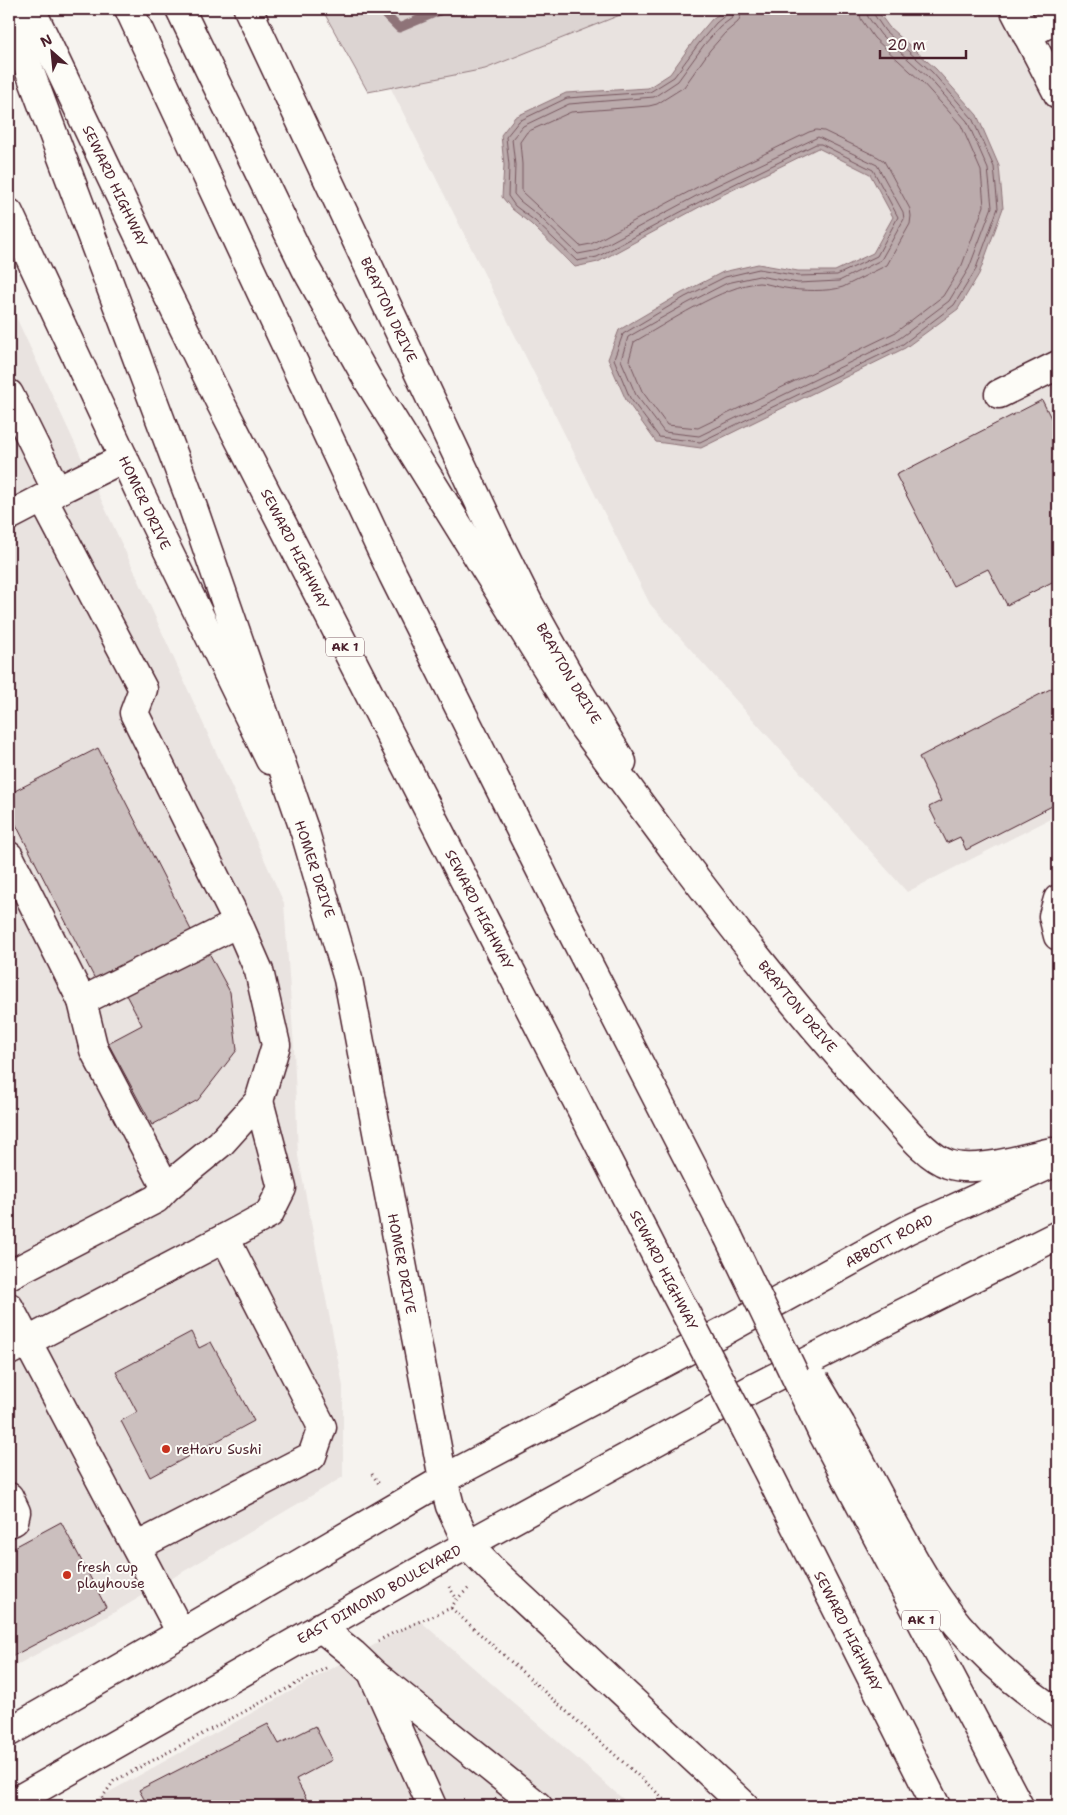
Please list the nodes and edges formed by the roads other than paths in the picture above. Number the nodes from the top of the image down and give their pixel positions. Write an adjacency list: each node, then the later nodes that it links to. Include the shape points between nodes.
1 (31, 9): 48 (main road, SEWARD HIGHWAY / AK 1, bridge, via 219,400)
2 (129, 9): 33 (main road, AK 1, bridge, via 393,575 728,1236)
3 (180, 9): 18 (main road, via 306,269 368,380 584,728)
4 (248, 9): 18 (main road, BRAYTON DRIVE, via 529,604)
5 (1014, 9): 8 (main road)
6 (9, 16): 17 (main road, via 189,496)
7 (1058, 18): 8 (main road)
8 (1027, 34): 9 (main road)
9 (1058, 94)
10 (9, 213): 14 (main road, HOMER DRIVE)
11 (1058, 365): 13 (main road)
12 (9, 394): 15 (main road)
13 (999, 394)
14 (124, 458): 15 (main road); 17 (main road, HOMER DRIVE)
15 (50, 495): 16 (main road); 21 (main road, via 143,690 134,714)
16 (9, 516)
17 (304, 829): 34 (main road, HOMER DRIVE, via 348,979)
18 (675, 851): 25 (main road, BRAYTON DRIVE, via 802,1013 869,1090 939,1160 967,1168)
19 (9, 856): 23 (main road)
20 (1058, 899): 22 (main road, via 1053,916)
21 (238, 923): 23 (main road); 24 (main road, via 259,971 276,1045)
22 (1058, 936)
23 (82, 1001): 27 (main road, via 94,1050)
24 (259, 1101): 27 (main road, via 221,1143); 29 (main road, via 282,1188 269,1214)
25 (1058, 1151)
26 (1058, 1161): 34 (main road, ABBOTT ROAD, via 907,1230)
27 (166, 1188): 30 (main road, via 156,1199)
28 (1058, 1234): 37 (main road, EAST DIMOND BOULEVARD, via 752,1389)
29 (225, 1238): 32 (main road); 38 (main road, via 322,1427 312,1456)
30 (9, 1275)
31 (9, 1307): 32 (main road)
32 (18, 1346): 38 (main road)
33 (832, 1430): 42 (main road, via 957,1624 997,1666); 49 (main road, AK 1)
34 (443, 1479): 37 (main road, HOMER DRIVE, via 450,1506); 40 (main road)
35 (9, 1498): 36 (main road, via 16,1512 14,1521)
36 (9, 1523)
37 (468, 1545): 39 (main road, EAST DIMOND BOULEVARD); 47 (main road, HOMER DRIVE)
38 (136, 1547): 40 (main road)
39 (320, 1627): 41 (main road); 44 (main road, EAST DIMOND BOULEVARD)
40 (181, 1633): 43 (main road)
41 (373, 1674): 45 (main road); 46 (main road)
42 (1058, 1713)
43 (9, 1732)
44 (9, 1805)
45 (432, 1806)
46 (538, 1806)
47 (745, 1806)
48 (936, 1806)
49 (1019, 1806)

